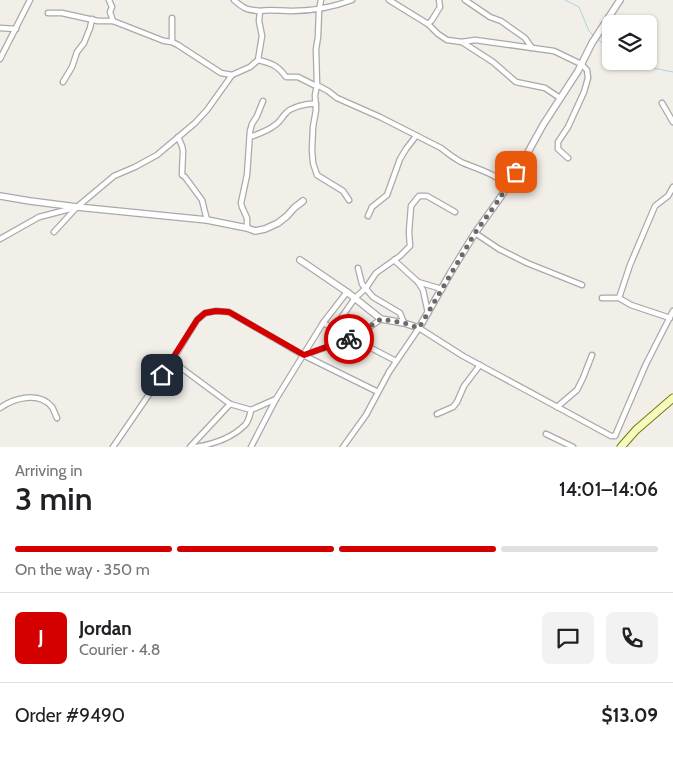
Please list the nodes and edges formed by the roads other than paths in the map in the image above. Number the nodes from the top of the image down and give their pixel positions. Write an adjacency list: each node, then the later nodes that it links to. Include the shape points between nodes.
1 (30, 0): 18 (street)
2 (109, 0): 15 (street)
3 (234, 0): 11 (street, via 242,8)
4 (321, 0): 10 (street)
5 (352, 0): 10 (street)
6 (389, 0): 16 (street)
7 (439, 0): 16 (street, via 440,7)
8 (465, 0): 21 (street, via 525,38)
9 (620, 0): 24 (street)
10 (319, 10): 11 (street); 27 (street)
11 (260, 11): 23 (street, via 262,36)
12 (48, 13): 14 (street)
13 (172, 18): 19 (street)
14 (92, 20): 15 (street); 26 (street, via 84,44)
15 (113, 21): 19 (street)
16 (428, 24): 20 (street, via 447,40)
17 (0, 28): 18 (street)
18 (16, 29): 22 (street)
19 (172, 42): 25 (street, via 221,73)
20 (462, 42): 21 (street, via 475,40); 28 (street, via 516,82 545,88)
21 (532, 48): 24 (street, via 554,51)
22 (0, 60)
23 (258, 60): 25 (street); 27 (street, via 280,68 286,77 298,77)
24 (581, 64): 28 (street); 36 (street, via 587,70 588,78 584,92 558,142 558,149)
25 (232, 75): 34 (street, via 207,110)
26 (63, 82)
27 (317, 85): 30 (street); 33 (street)
28 (560, 98): 37 (street)
29 (263, 102): 35 (street, via 252,124)
30 (316, 104): 35 (street, via 289,110 274,126); 42 (street, via 312,150 317,175 343,191)
31 (662, 104): 32 (street)
32 (673, 122)
33 (416, 136): 38 (street); 46 (street, via 400,159 387,194 372,207)
34 (178, 137): 44 (street, via 157,155 114,176); 47 (street, via 183,151 182,175 202,200)
35 (250, 137): 48 (street, via 241,203)
36 (568, 158)
37 (516, 172): 38 (street); 39 (street)
38 (500, 180): 39 (street)
39 (507, 186): 50 (street)
40 (673, 186): 62 (street, via 668,196 655,206)
41 (0, 196): 44 (street)
42 (349, 200)
43 (303, 201): 48 (street, via 278,223 255,231)
44 (77, 207): 47 (street); 49 (street); 51 (street, via 39,217)
45 (455, 212): 53 (street, via 427,196 418,196 411,206 410,246)
46 (368, 216)
47 (207, 220): 48 (street)
48 (247, 228)
49 (54, 232)
50 (475, 233): 56 (street, via 527,263); 58 (street)
51 (0, 239)
52 (300, 260): 59 (street)
53 (394, 260): 55 (street); 57 (street, via 376,273)
54 (358, 268): 57 (street)
55 (418, 282): 58 (street); 64 (street)
56 (582, 285)
57 (366, 288): 60 (street); 68 (street, via 373,297 400,313)
58 (442, 289): 64 (street)
59 (347, 292): 60 (street); 67 (street)
60 (355, 298): 66 (street); 69 (street)
61 (602, 298): 62 (street)
62 (619, 298): 65 (street)
63 (673, 311): 65 (street)
64 (428, 313): 70 (street)
65 (670, 318): 81 (street, via 615,436)
66 (381, 319): 68 (street); 71 (street)
67 (323, 323): 69 (street); 72 (street)
68 (404, 323): 70 (street)
69 (334, 328): 71 (street)
70 (419, 328): 75 (street); 76 (street)
71 (352, 338): 72 (street); 75 (street)
72 (304, 355): 74 (street, via 229,312 216,311 205,313 197,320); 77 (street); 79 (street)
73 (592, 355): 81 (street, via 577,390)
74 (172, 360): 80 (street); 88 (street)
75 (396, 361): 77 (street)
76 (480, 365): 81 (street); 84 (street, via 453,407)
77 (378, 392): 92 (street)
78 (673, 398): 87 (main road, via 636,430)
79 (276, 399): 83 (street); 91 (street)
80 (230, 404): 83 (street); 89 (street)
81 (557, 407)
82 (0, 408): 85 (street, via 11,401 40,398 51,406)
83 (251, 410): 90 (street, via 246,424 231,435 215,444)
84 (437, 414)
85 (57, 418)
86 (546, 434): 93 (street)
87 (624, 446)
88 (113, 447)
89 (190, 447)
90 (196, 447)
91 (251, 447)
92 (344, 447)
93 (573, 447)

